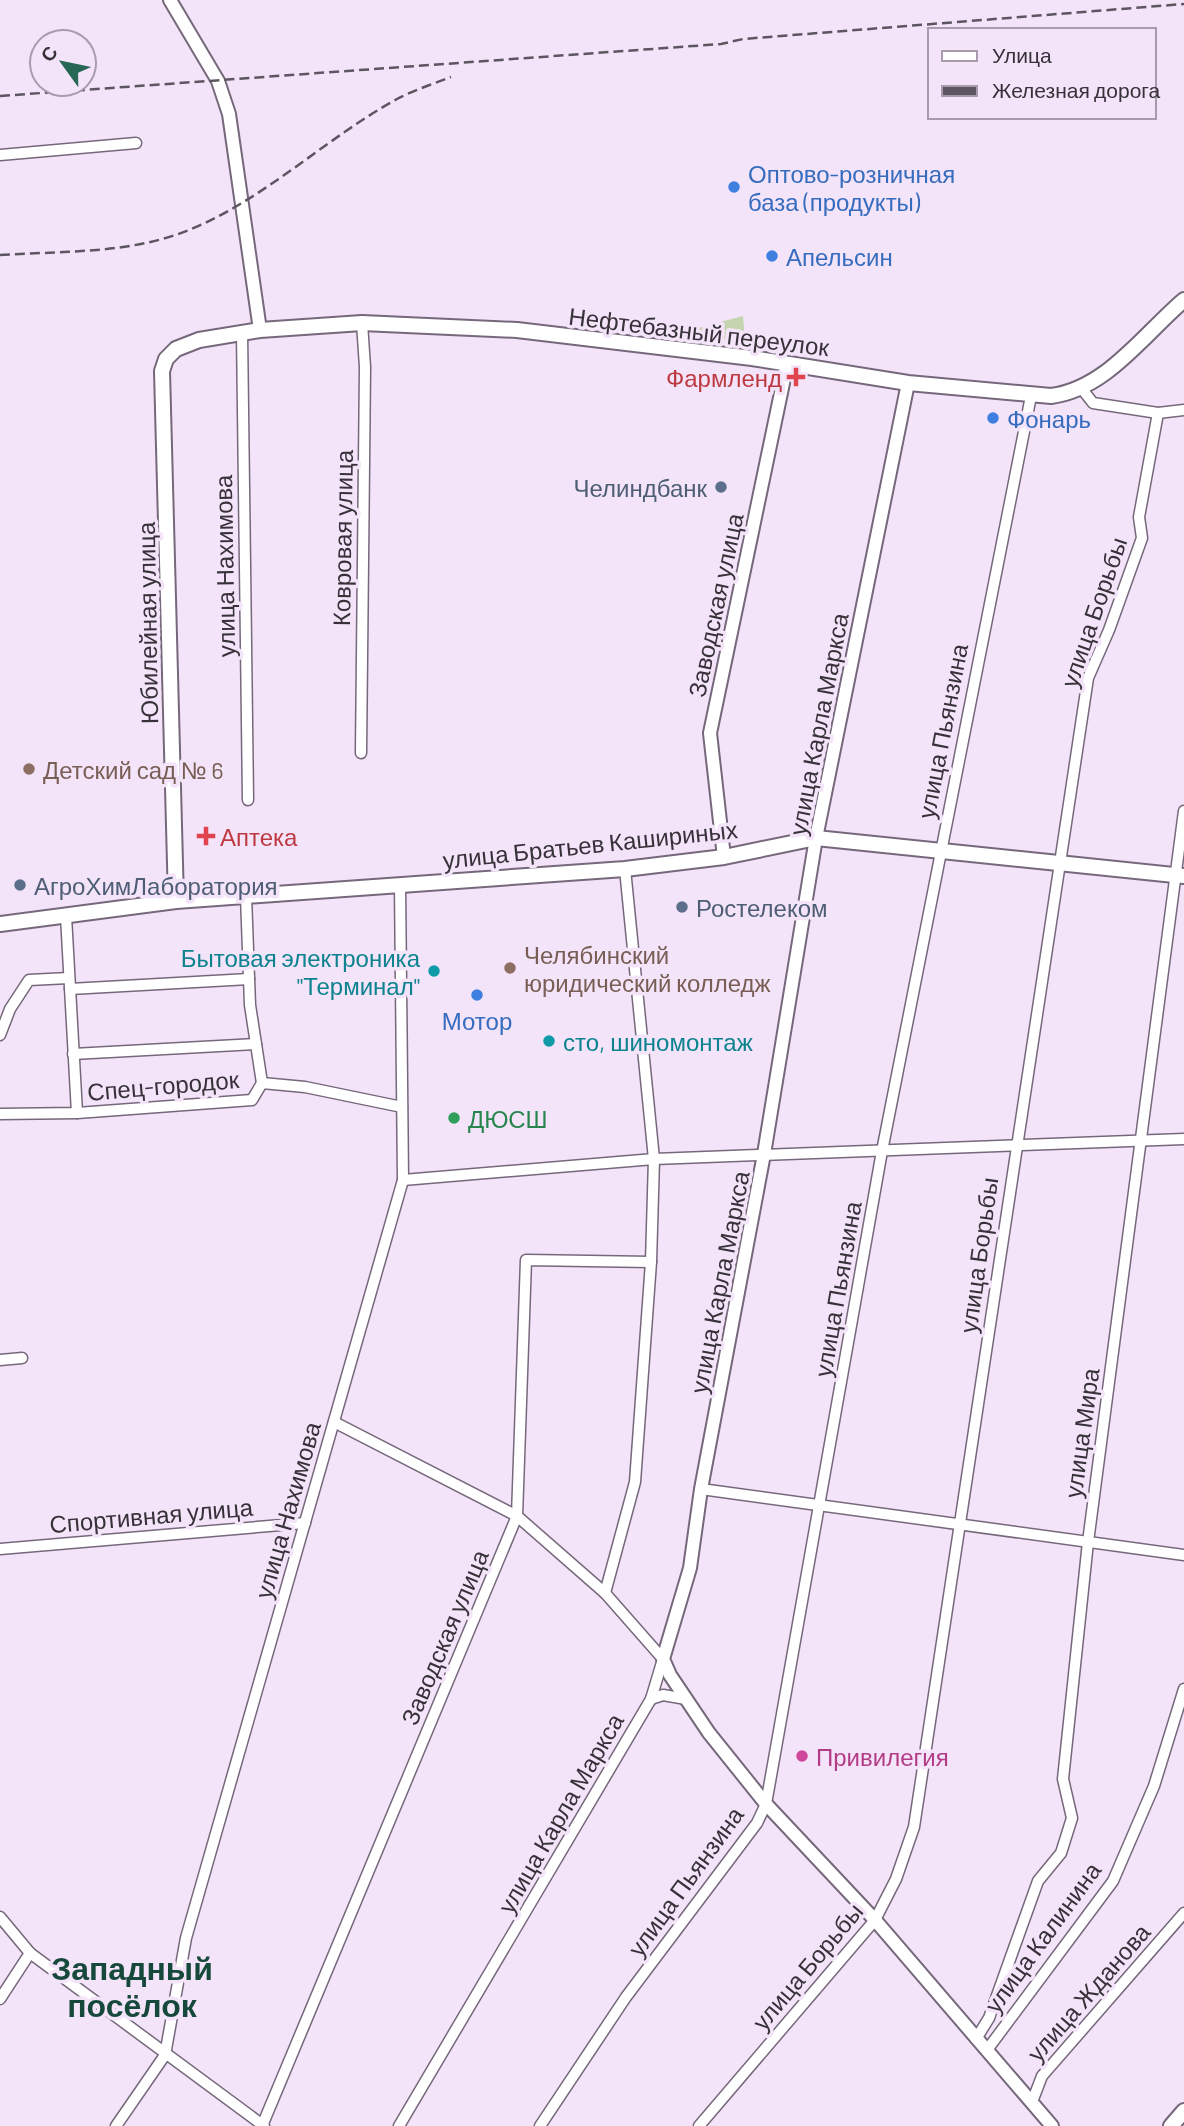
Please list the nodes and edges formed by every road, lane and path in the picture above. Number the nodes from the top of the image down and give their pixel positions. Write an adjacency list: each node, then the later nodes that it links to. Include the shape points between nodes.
1 (170, 0): 6 (street, via 218,81 229,114)
2 (136, 143): 3 (street)
3 (0, 155)
4 (1184, 300): 11 (main road, Нефтебазный переулок)
5 (362, 323): 6 (main road, Нефтебазный переулок); 9 (main road, Нефтебазный переулок, via 517,330); 15 (street, Ковровая улица)
6 (260, 330): 7 (main road, Нефтебазный переулок)
7 (242, 332): 8 (main road, Нефтебазный переулок); 16 (street, улица Нахимова)
8 (176, 349): 26 (main road, Юбилейная улица, via 162,371)
9 (787, 364): 10 (main road, Нефтебазный переулок); 20 (street, Заводская улица, via 710,733)
10 (908, 383): 12 (main road, Нефтебазный переулок); 18 (street, улица Карла Маркса)
11 (1082, 389): 12 (main road, Нефтебазный переулок); 14 (street, via 1093,403)
12 (1031, 396): 19 (street, улица Пьянзина)
13 (1184, 410): 14 (street)
14 (1158, 413): 21 (street, улица Борьбы, via 1139,517 1142,538 1088,678)
15 (361, 753)
16 (248, 800)
17 (1184, 811): 23 (street, улица Мира)
18 (816, 838): 19 (main road, улица Братьев Кашириных); 20 (main road, улица Братьев Кашириных); 43 (street, улица Карла Маркса)
19 (939, 852): 21 (main road, улица Братьев Кашириных); 42 (street, улица Пьянзина)
20 (724, 857): 22 (main road, улица Братьев Кашириных)
21 (1058, 864): 23 (main road, улица Братьев Кашириных); 41 (street, улица Борьбы)
22 (625, 869): 24 (main road, улица Братьев Кашириных); 44 (street)
23 (1180, 876): 40 (street, улица Мира)
24 (400, 885): 25 (main road, улица Братьев Кашириных); 36 (street, улица Нахимова)
25 (246, 896): 26 (main road, улица Братьев Кашириных); 29 (street)
26 (176, 901): 27 (main road, улица Братьев Кашириных)
27 (66, 916): 28 (main road, улица Братьев Кашириных); 30 (street)
28 (0, 924)
29 (249, 979): 30 (street); 33 (street)
30 (70, 984): 31 (street, via 29,980); 34 (street)
31 (5, 1009): 32 (street)
32 (0, 1035)
33 (256, 1044): 34 (street); 35 (street)
34 (73, 1054): 37 (street)
35 (262, 1083): 36 (street, Спец-городок); 37 (street, Спец-городок, via 251,1100)
36 (402, 1107): 45 (street, улица Нахимова)
37 (76, 1113): 38 (street, Спец-городок)
38 (0, 1114)
39 (1184, 1139): 40 (street)
40 (1142, 1141): 41 (street); 55 (street, улица Мира)
41 (1016, 1146): 42 (street); 54 (street, улица Борьбы)
42 (882, 1151): 43 (street); 51 (street, улица Пьянзина)
43 (764, 1154): 44 (street); 50 (street, улица Карла Маркса)
44 (654, 1159): 45 (street); 46 (street)
45 (403, 1180): 49 (street, улица Нахимова)
46 (652, 1262): 52 (street, Заводская улица, via 526,1260); 58 (street, via 635,1482)
47 (22, 1359): 48 (street)
48 (0, 1360)
49 (334, 1422): 52 (street); 53 (street, улица Нахимова)
50 (701, 1489): 51 (street); 59 (street, улица Карла Маркса, via 690,1568)
51 (820, 1507): 54 (street); 63 (street, улица Пьянзина)
52 (517, 1516): 58 (street); 75 (street, Заводская улица)
53 (305, 1522): 56 (street, Спортивная улица); 71 (street, улица Нахимова, via 186,1938)
54 (959, 1525): 55 (street); 66 (street, улица Борьбы, via 914,1827 896,1880)
55 (1088, 1542): 57 (street); 69 (street, улица Мира, via 1063,1779 1072,1818 1061,1853 1038,1881 989,2018)
56 (0, 1549)
57 (1184, 1555)
58 (606, 1593): 59 (street)
59 (663, 1660): 61 (street, улица Карла Маркса); 62 (street)
60 (1184, 1689): 70 (street, улица Калинина, via 1154,1786 1113,1881)
61 (651, 1699): 62 (street, via 663,1695); 76 (street, улица Карла Маркса)
62 (686, 1699): 63 (street)
63 (766, 1804): 66 (street); 77 (street, улица Пьянзина, via 757,1823 625,1997)
64 (1184, 1913): 72 (street, улица Жданова, via 1042,2076)
65 (0, 1917): 67 (street)
66 (875, 1920): 69 (street); 78 (street, улица Борьбы)
67 (30, 1953): 68 (street); 71 (street)
68 (0, 1999)
69 (976, 2039): 70 (street)
70 (987, 2050): 72 (street)
71 (165, 2055): 74 (street, улица Нахимова); 75 (street)
72 (1032, 2102): 79 (street)
73 (1184, 2111): 80 (main road)
74 (116, 2126)
75 (263, 2126)
76 (399, 2126)
77 (540, 2126)
78 (699, 2126)
79 (1052, 2126)
80 (1171, 2126)

